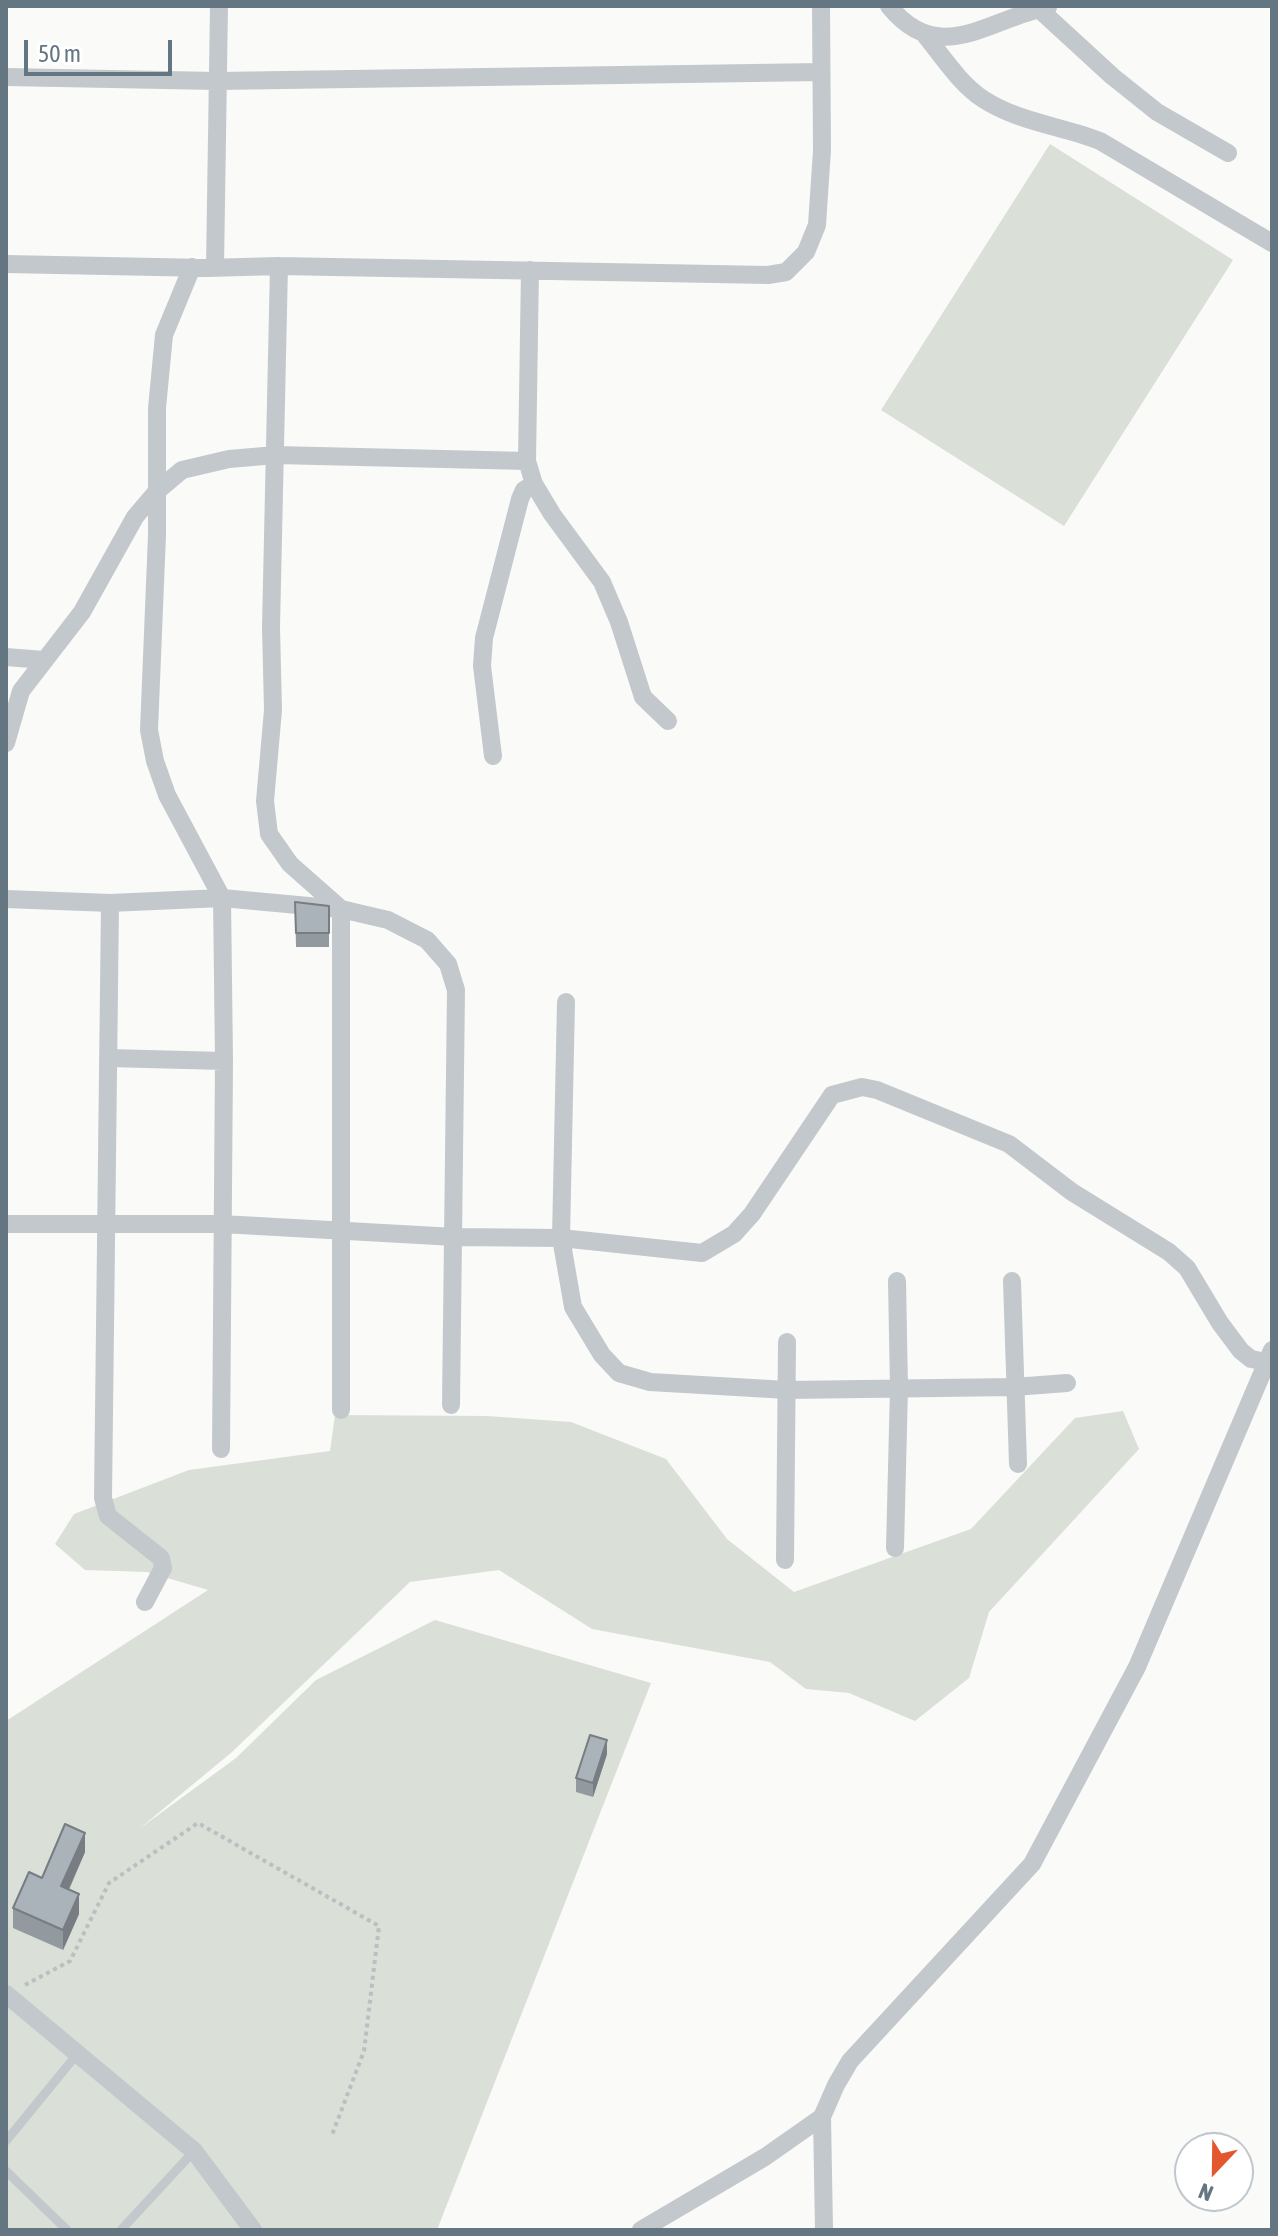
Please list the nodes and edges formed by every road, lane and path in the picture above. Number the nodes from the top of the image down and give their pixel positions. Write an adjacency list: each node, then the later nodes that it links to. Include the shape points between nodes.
1 (219, 6): 8 (street)
2 (821, 6): 6 (street)
3 (889, 6): 5 (street, via 902,22)
4 (1046, 7): 5 (street, via 990,27 941,38); 9 (street, via 1112,76 1157,112)
5 (925, 35): 10 (street, via 982,99 1100,141)
6 (820, 72): 8 (street); 15 (street, via 817,225 806,252 786,272)
7 (6, 77): 8 (street)
8 (217, 81): 14 (street)
9 (1228, 153)
10 (1272, 243)
11 (6, 264): 13 (street)
12 (279, 266): 14 (street); 15 (street); 16 (street)
13 (192, 267): 14 (street); 19 (street, via 164,335)
14 (215, 267)
15 (530, 270): 17 (street)
16 (276, 455): 17 (street); 19 (street, via 182,470); 28 (street, via 273,710 265,801 269,834 290,864)
17 (527, 461): 18 (street)
18 (534, 484): 22 (street, via 602,582 643,697); 24 (street, via 520,499 484,638 482,666)
19 (157, 491): 21 (street, via 135,517 82,612); 25 (street, via 149,730 167,795)
20 (6, 657): 21 (street)
21 (44, 660): 23 (street, via 21,691)
22 (668, 721)
23 (6, 743)
24 (493, 756)
25 (222, 898): 27 (street); 28 (street); 31 (street)
26 (6, 899): 27 (street)
27 (110, 903): 30 (street)
28 (341, 909): 35 (street); 36 (street, via 388,920 427,940 448,964 456,990)
29 (566, 1002): 37 (street)
30 (108, 1058): 31 (street); 34 (street)
31 (224, 1061): 33 (street)
32 (6, 1224): 34 (street)
33 (222, 1224): 34 (street); 35 (street); 48 (street)
34 (104, 1225): 52 (street, via 103,1498 108,1516 161,1558 163,1568)
35 (340, 1230): 36 (street); 47 (street)
36 (455, 1237): 37 (street); 46 (street)
37 (561, 1238): 41 (street, via 695,1252 711,1249 752,1214 832,1095 862,1087 1009,1144 1072,1192 1169,1252 1187,1268 1241,1351 1251,1359); 45 (street, via 573,1307 619,1373 650,1382)
38 (897, 1281): 44 (street)
39 (1012, 1281): 43 (street)
40 (787, 1342): 45 (street)
41 (1270, 1359): 55 (street, via 1137,1667 1032,1864 850,2061)
42 (1067, 1383): 43 (street)
43 (1014, 1387): 44 (street); 49 (street)
44 (899, 1388): 45 (street); 50 (street)
45 (787, 1390): 51 (street)
46 (451, 1405)
47 (341, 1410)
48 (221, 1449)
49 (1018, 1464)
50 (895, 1548)
51 (785, 1560)
52 (145, 1602)
53 (6, 1995): 54 (street); 56 (path, via 70,1961 109,1883 198,1823 379,1926 364,2051)
54 (78, 2053): 57 (lane); 58 (street)
55 (822, 2117): 63 (street); 64 (street)
56 (332, 2135)
57 (6, 2141)
58 (194, 2151): 61 (lane); 62 (street)
59 (6, 2171): 60 (lane)
60 (67, 2230)
61 (121, 2230)
62 (253, 2230)
63 (641, 2230)
64 (824, 2230)

